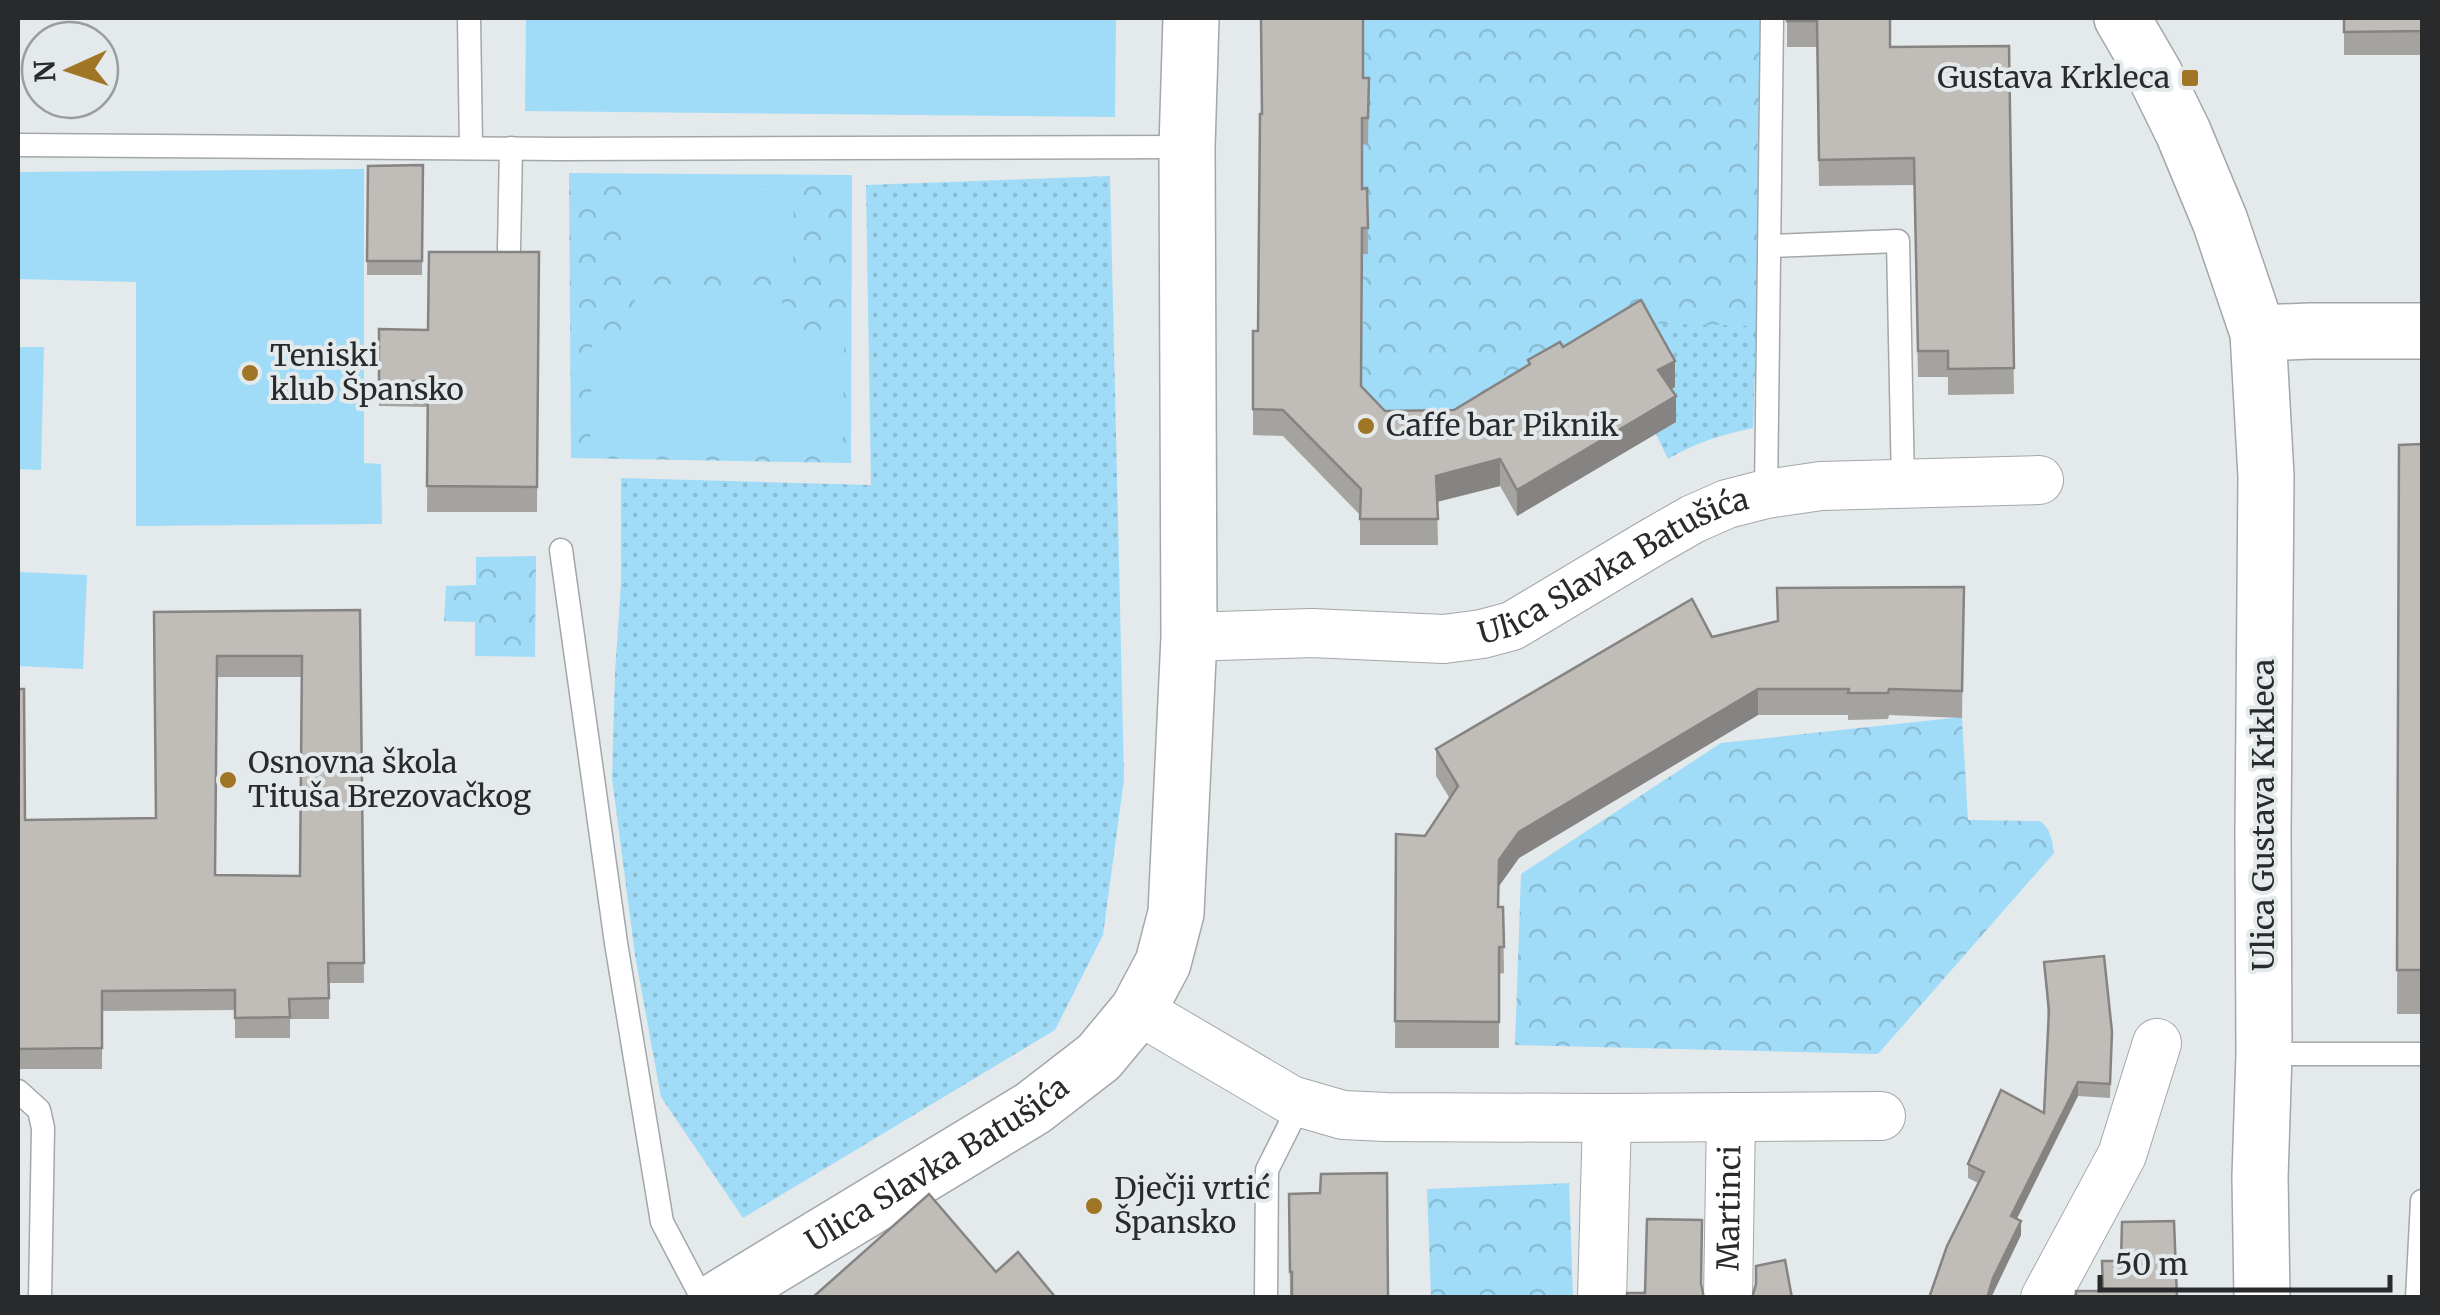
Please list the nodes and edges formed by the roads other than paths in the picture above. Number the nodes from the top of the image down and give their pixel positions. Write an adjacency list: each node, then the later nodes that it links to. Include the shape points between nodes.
1 (470, 18): 7 (lane)
2 (1191, 18): 6 (street, Ulica Slavka Batušića)
3 (1772, 18): 9 (lane)
4 (2122, 18): 12 (street, Ulica Gustava Krkleca, via 2182,132)
5 (18, 145): 7 (lane)
6 (1187, 147): 8 (lane); 17 (street, Ulica Slavka Batušića)
7 (471, 148): 8 (lane)
8 (510, 148): 10 (lane)
9 (1770, 246): 14 (lane, via 1898,240); 15 (lane)
10 (509, 249)
11 (2422, 331): 12 (street)
12 (2258, 333): 20 (street, Ulica Gustava Krkleca, via 2266,476)
13 (2039, 480): 14 (street, Ulica Slavka Batušića)
14 (1903, 484): 15 (street, Ulica Slavka Batušića)
15 (1766, 494): 17 (street, Ulica Slavka Batušića, via 1693,519 1512,626 1482,634)
16 (561, 550): 29 (lane, via 662,1222)
17 (1188, 638): 18 (street, Ulica Slavka Batušića, via 1176,913 1163,963)
18 (1138, 1010): 23 (street); 30 (street, Ulica Slavka Batušića, via 1099,1057 1033,1108)
19 (2157, 1044): 34 (street, via 2122,1156)
20 (2264, 1054): 21 (lane); 35 (street, Ulica Gustava Krkleca)
21 (2422, 1054)
22 (18, 1091): 28 (lane, via 39,1110 43,1128)
23 (1300, 1104): 26 (street, via 1386,1117); 31 (lane, via 1267,1170)
24 (1881, 1116): 25 (street)
25 (1731, 1117): 26 (street); 33 (street, Martinci)
26 (1607, 1118): 32 (street)
27 (2422, 1202): 36 (lane)
28 (40, 1298)
29 (702, 1298)
30 (720, 1298)
31 (1266, 1298)
32 (1602, 1298)
33 (1728, 1298)
34 (2044, 1298)
35 (2262, 1298)
36 (2417, 1298)

